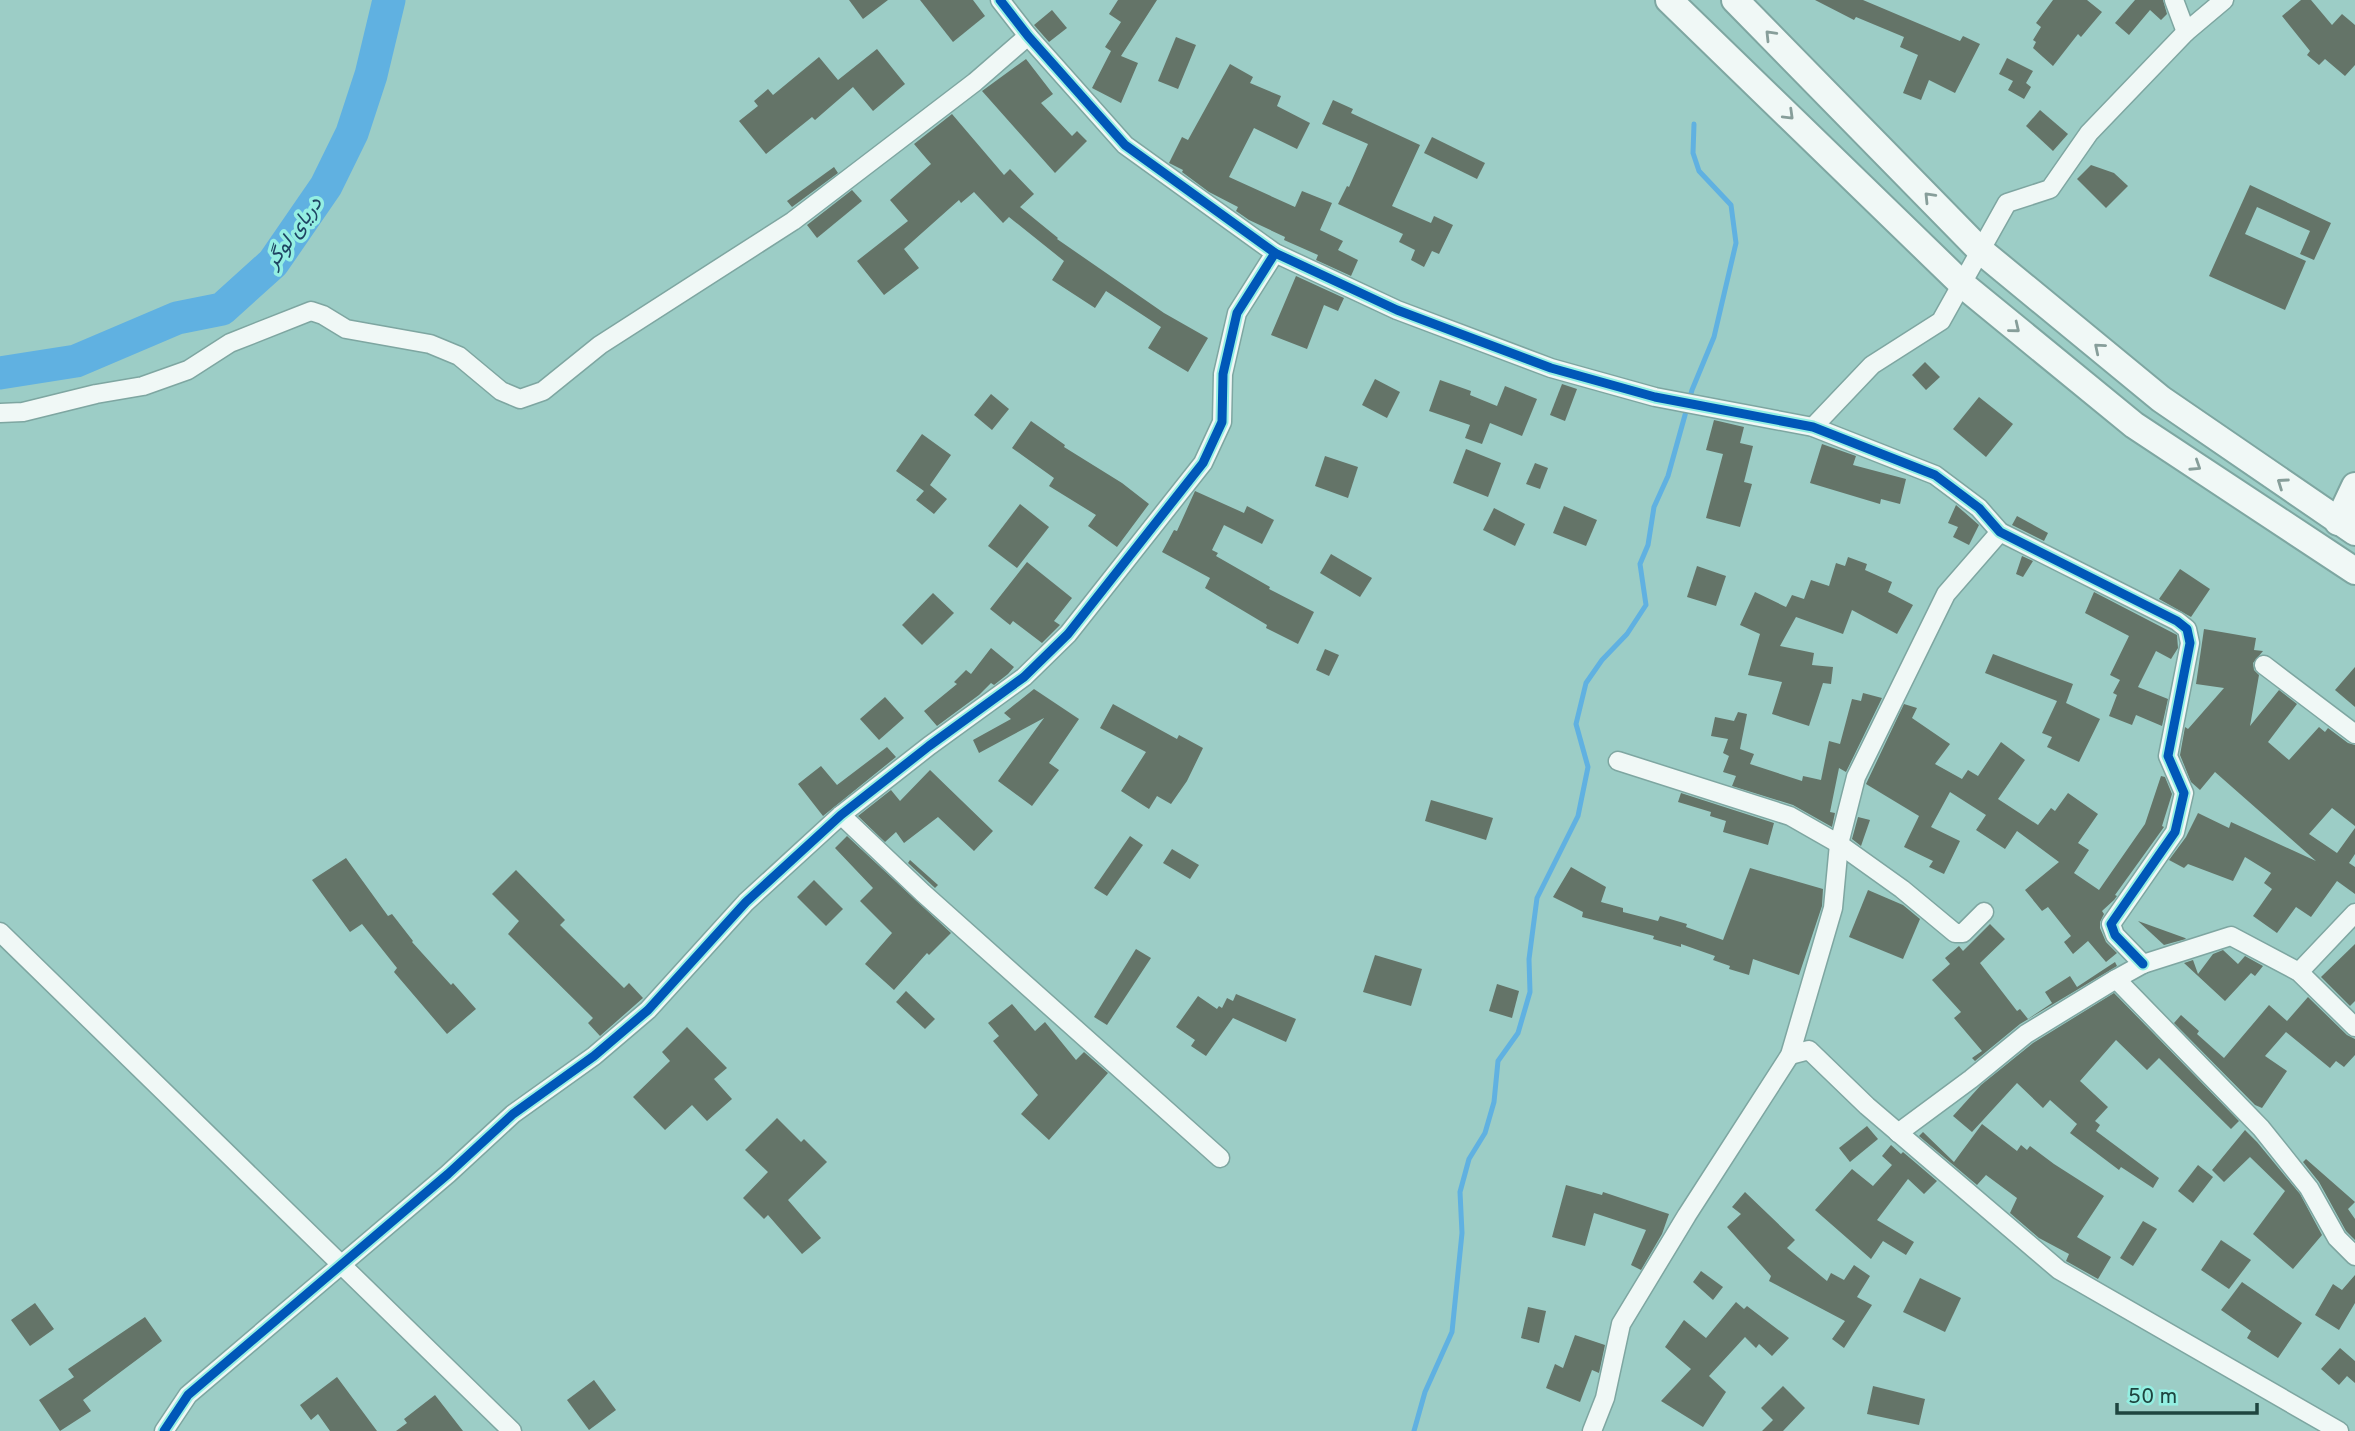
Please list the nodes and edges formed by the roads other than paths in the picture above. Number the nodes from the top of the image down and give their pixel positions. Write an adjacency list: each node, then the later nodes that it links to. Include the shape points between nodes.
1 (1000, 0): 7 (street)
2 (1669, 0): 10 (main road, one-way to 10)
3 (1735, 0): 8 (main road, one-way to 3)
4 (2174, 0): 6 (street)
5 (2224, 0): 6 (street)
6 (2186, 32): 8 (street, via 2089,133 2050,189 2007,203)
7 (1028, 36): 9 (street, via 1125,145); 11 (street, via 793,221 600,345 543,391 520,399 501,391 459,356 430,344 346,329 311,311 230,343 188,370 143,386)
8 (1981, 250): 10 (street); 14 (main road, one-way to 8, via 2161,399)
9 (1275, 253): 12 (street, via 1397,310 1551,368 1656,397); 20 (street, via 1237,313 1223,374 1222,422 1203,463 1068,634 1024,677)
10 (1963, 285): 12 (street, via 1941,321 1872,365); 16 (main road, one-way to 16, via 2134,425)
11 (0, 413)
12 (1813, 426): 15 (street, via 1935,475 1979,508)
13 (2354, 488): 14 (main road)
14 (2346, 527)
15 (2000, 532): 21 (street, via 1946,594 1856,777); 25 (street, via 2187,629 2190,643 2168,756 2184,793 2175,832 2111,924 2115,935)
16 (2355, 571)
17 (2264, 665): 18 (street)
18 (2355, 734)
19 (1618, 761): 21 (street, via 1765,806)
20 (841, 815): 31 (street); 33 (street, via 746,902 648,1010 513,1114)
21 (1839, 844): 22 (street, via 1955,933 1963,933); 29 (street, via 1833,908)
22 (1984, 912)
23 (2355, 913): 26 (street)
24 (0, 932): 33 (street)
25 (2143, 964): 26 (street, via 2231,936); 27 (street)
26 (2298, 972): 28 (street)
27 (2116, 979): 30 (street, via 2026,1034); 32 (street, via 2262,1128 2309,1188 2337,1238)
28 (2355, 1027)
29 (1790, 1055): 30 (street, via 1809,1050); 36 (street, via 1621,1324 1605,1398)
30 (1898, 1133): 37 (street, via 2059,1270)
31 (1220, 1158)
32 (2355, 1256)
33 (342, 1264): 34 (street, via 188,1395); 35 (street)
34 (164, 1431)
35 (512, 1431)
36 (1592, 1431)
37 (2339, 1431)

